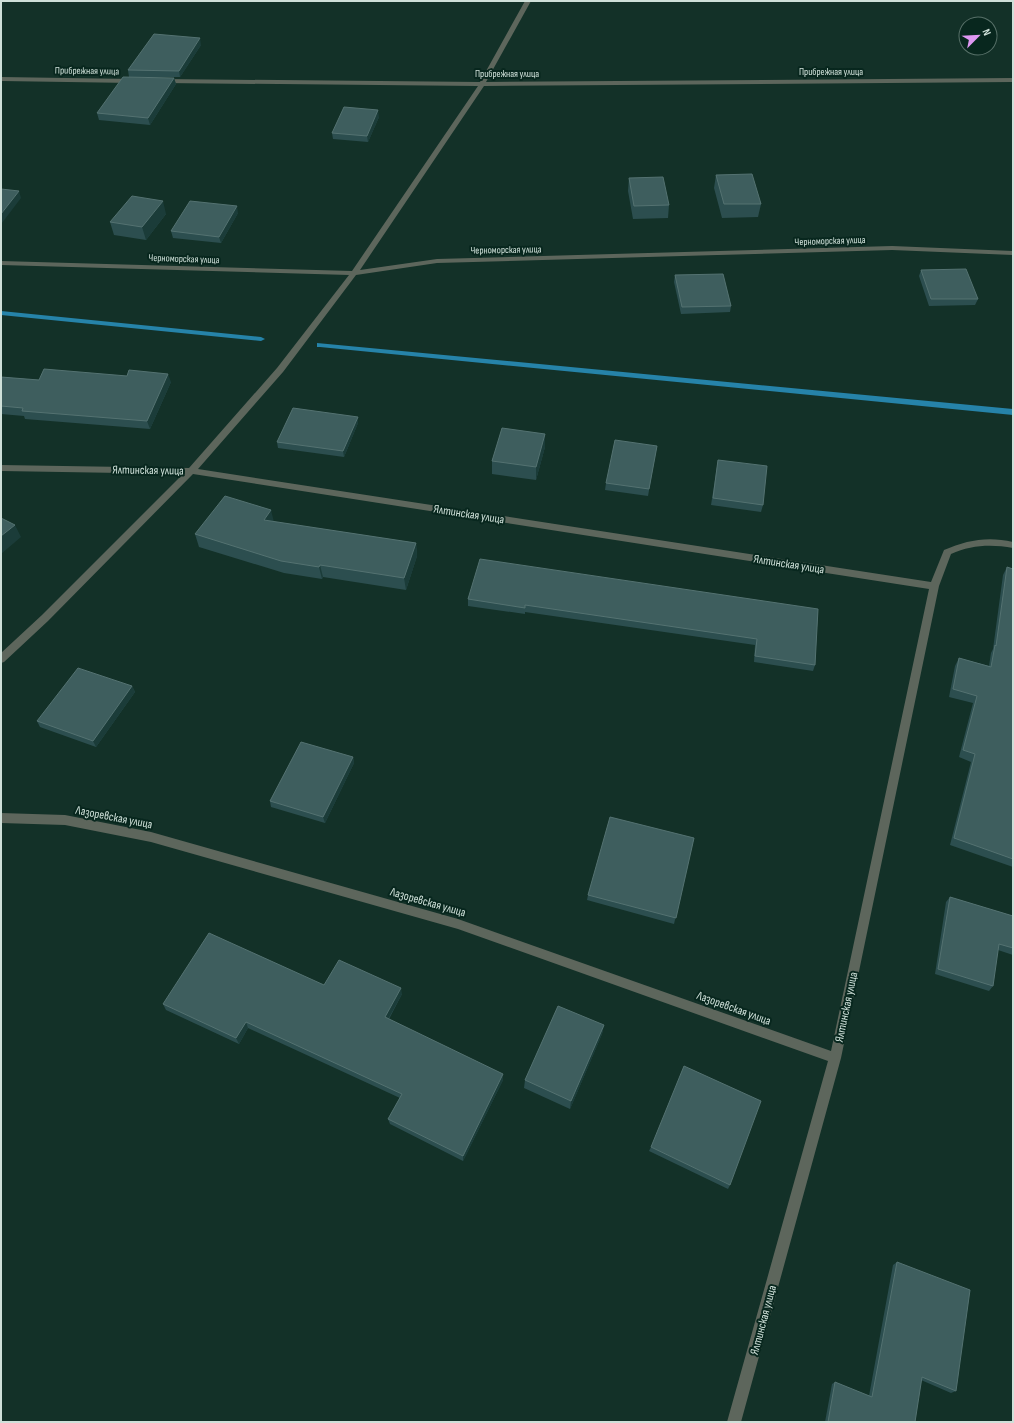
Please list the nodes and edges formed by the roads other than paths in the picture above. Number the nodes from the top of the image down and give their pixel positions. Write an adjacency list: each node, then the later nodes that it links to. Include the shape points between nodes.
1 (528, 1): 6 (street)
2 (1, 79): 4 (street, Прибрежная улица)
3 (1013, 80): 6 (street, Прибрежная улица)
4 (142, 81)
5 (158, 81): 6 (street, Прибрежная улица)
6 (482, 84): 9 (street)
7 (1013, 253): 9 (street, Черноморская улица, via 892,248 437,261)
8 (1, 263): 9 (street, Черноморская улица)
9 (354, 273): 11 (street, via 280,370)
10 (1, 468): 11 (street, Ялтинская улица)
11 (191, 471): 13 (street, Ялтинская улица); 14 (street)
12 (1013, 545): 13 (street, Ялтинская улица, via 976,542 947,552)
13 (934, 586): 16 (street, Ялтинская улица)
14 (1, 659)
15 (1, 818): 16 (street, Лазоревская улица, via 65,820 151,837 458,924)
16 (835, 1058): 17 (street, Ялтинская улица)
17 (734, 1422)

